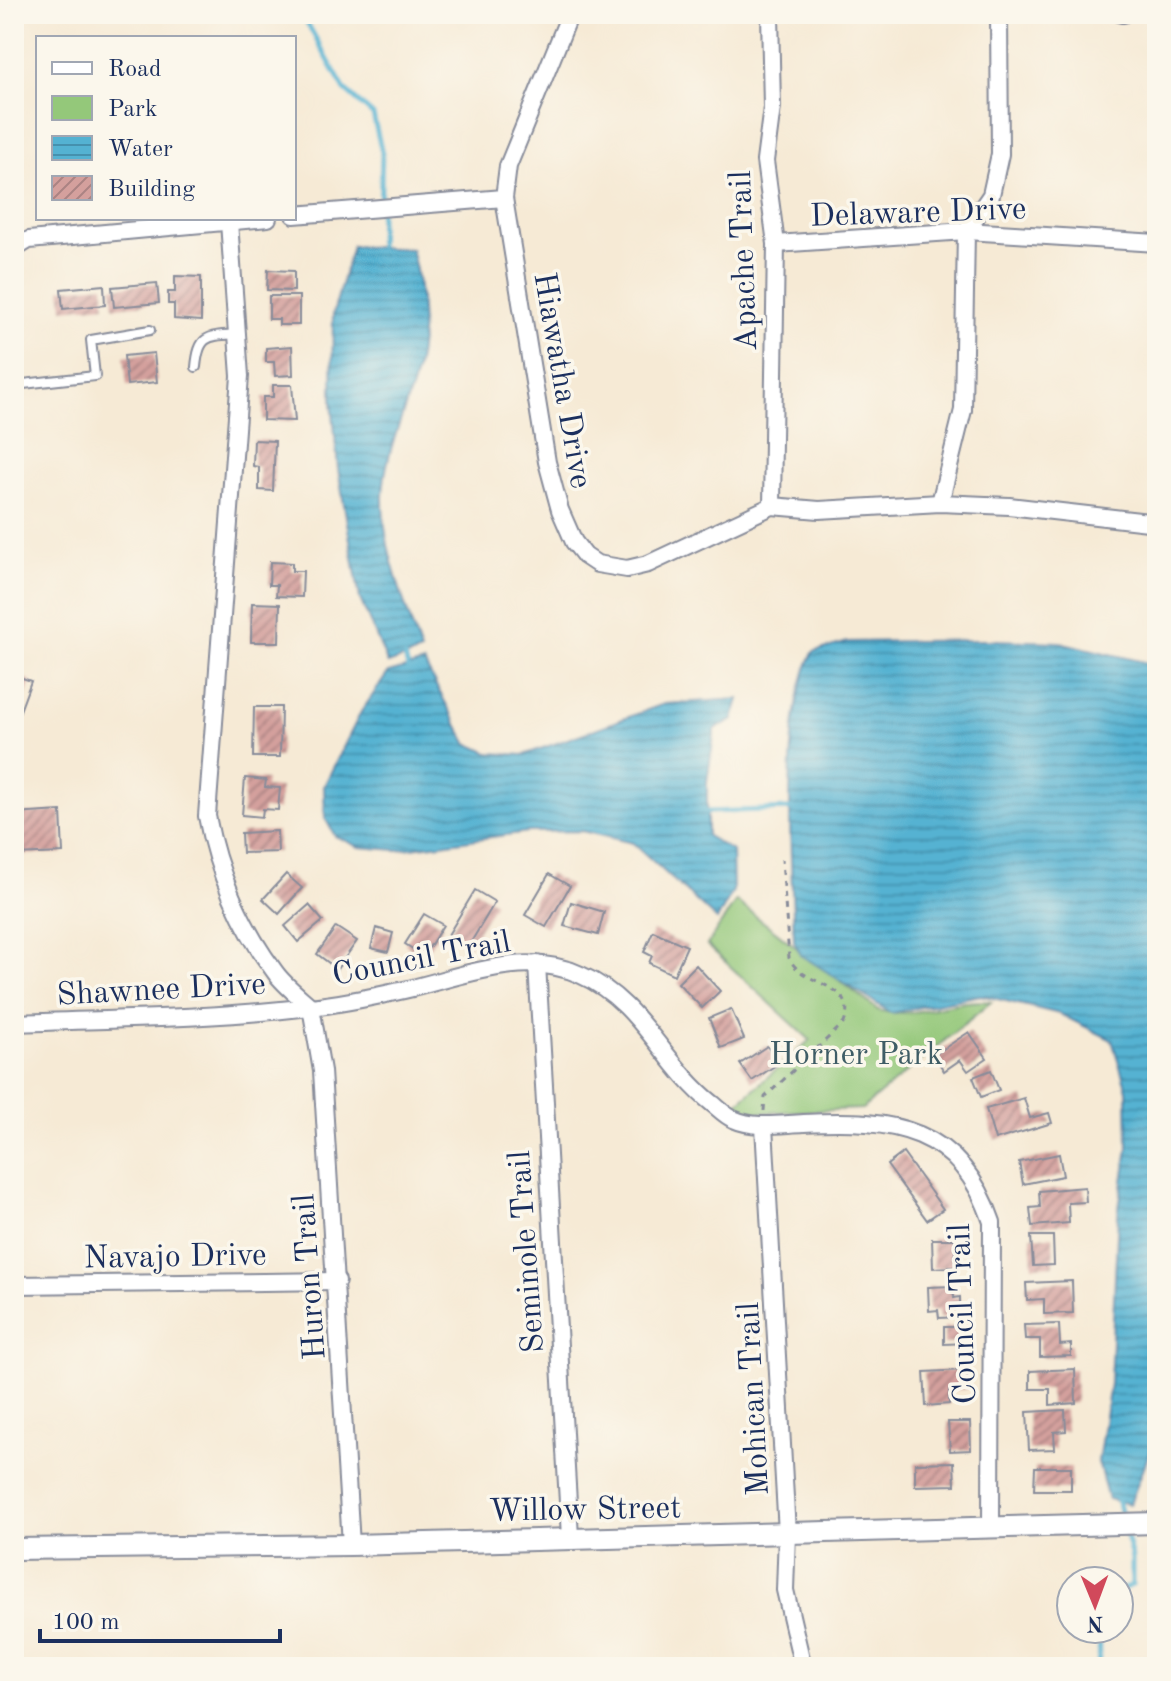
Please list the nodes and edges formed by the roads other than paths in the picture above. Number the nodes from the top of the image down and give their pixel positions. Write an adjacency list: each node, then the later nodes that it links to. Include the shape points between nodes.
1 (570, 14): 4 (street, Hiawatha Drive, via 508,166)
2 (770, 14): 10 (street, Apache Trail, via 772,107 765,161)
3 (999, 14): 8 (street, via 998,166 984,209)
4 (504, 198): 5 (street); 17 (street, Hiawatha Drive, via 547,462 560,510 585,556 613,569 638,567)
5 (296, 215)
6 (248, 220): 7 (street)
7 (229, 222): 11 (street, via 29,240); 13 (street, Council Trail)
8 (966, 231): 9 (street, Delaware Drive); 10 (street, Delaware Drive); 16 (street, via 963,410)
9 (1157, 243)
10 (776, 244): 17 (street, Apache Trail)
11 (14, 249)
12 (150, 330): 15 (lane, via 91,340 95,376)
13 (237, 334): 14 (lane, via 203,340); 20 (street, Council Trail, via 240,376 207,816 219,868 239,910 275,973)
14 (196, 367)
15 (14, 385)
16 (940, 503): 17 (street, Hiawatha Drive, via 819,510); 18 (street, Hiawatha Drive)
17 (772, 506)
18 (1157, 523)
19 (537, 964): 20 (street, Council Trail, via 488,968); 22 (street, Council Trail, via 580,974 621,999 687,1083 732,1118); 28 (street, Seminole Trail)
20 (311, 1007): 21 (street, Shawnee Drive); 23 (street, Huron Trail, via 322,1071)
21 (14, 1023)
22 (764, 1126): 26 (street, Council Trail, via 856,1121 901,1127 948,1150 984,1199 992,1222); 27 (street, Mohican Trail)
23 (337, 1281): 24 (street, Navajo Drive); 29 (street, Huron Trail)
24 (14, 1285)
25 (1150, 1524): 26 (street, Willow Street)
26 (991, 1528): 27 (street, Willow Street)
27 (787, 1533): 28 (street, Willow Street); 31 (street, Mohican Trail, via 785,1590)
28 (570, 1537): 29 (street, Willow Street)
29 (351, 1545): 30 (street, Willow Street)
30 (14, 1549)
31 (803, 1667)

